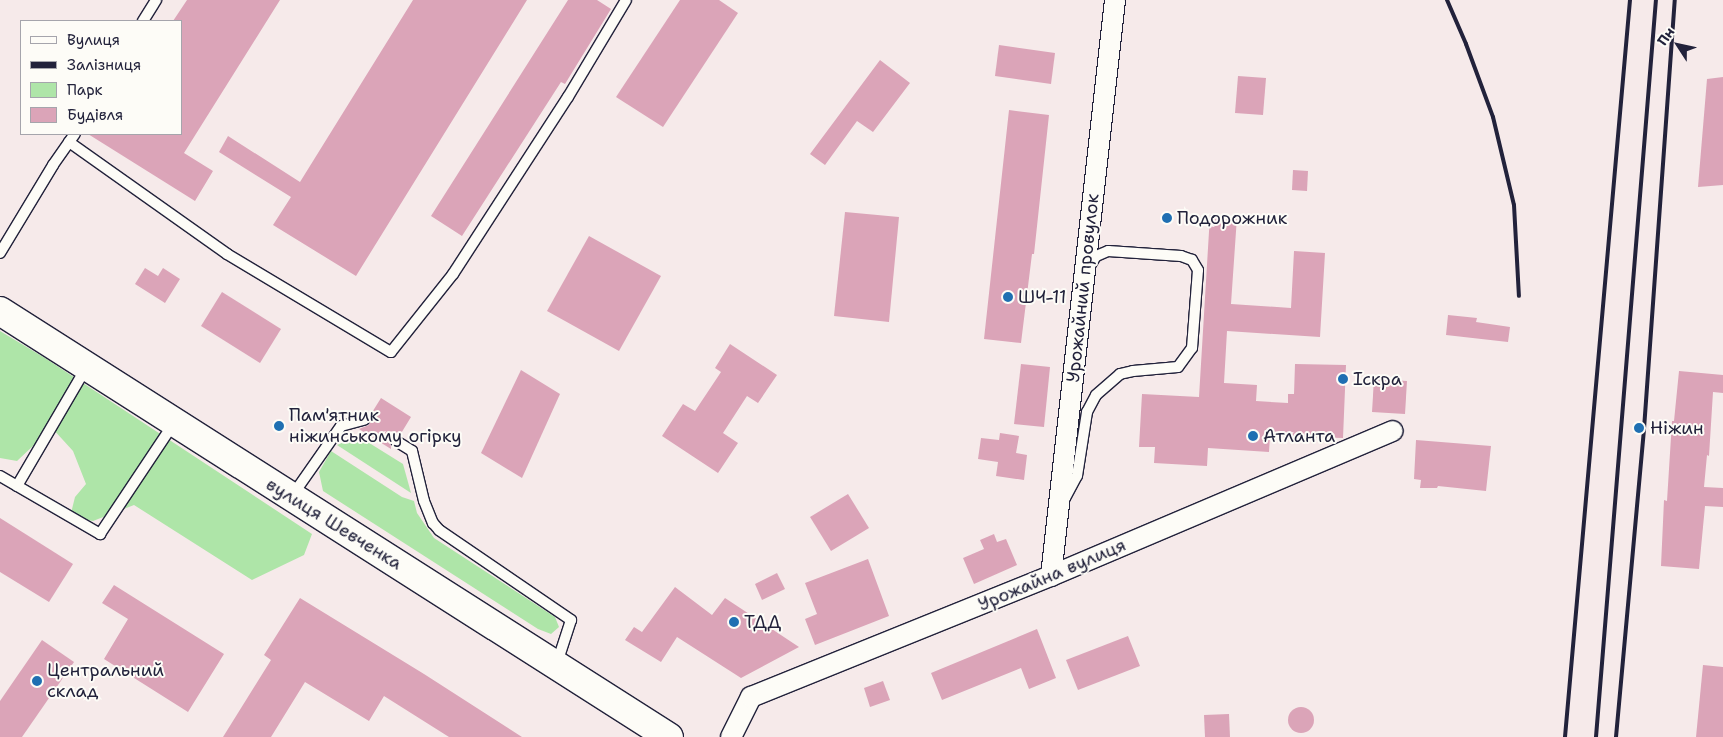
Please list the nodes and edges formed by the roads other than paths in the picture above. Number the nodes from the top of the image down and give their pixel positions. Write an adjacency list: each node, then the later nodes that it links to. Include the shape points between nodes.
1 (156, 0): 4 (lane)
2 (626, 0): 5 (lane, via 568,97 453,274 391,352 227,254)
3 (1115, 0): 7 (street, Урожайний провулок)
4 (144, 20)
5 (72, 138): 6 (lane)
6 (0, 253)
7 (1084, 282): 17 (street, Урожайний провулок); 17 (lane, via 1091,262 1108,251 1181,256 1192,260 1198,270 1192,348 1178,368 1132,370 1120,374 1096,396 1088,412 1077,476)
8 (0, 311): 9 (main road, вулиця Шевченка)
9 (87, 366): 11 (main road, вулиця Шевченка); 15 (lane)
10 (364, 420): 16 (lane, via 341,426)
11 (174, 422): 15 (lane, via 100,534); 16 (main road, вулиця Шевченка)
12 (1392, 431): 18 (street, Урожайна вулиця)
13 (396, 441): 19 (lane, via 412,451 424,501 439,530 571,620)
14 (0, 476): 15 (lane)
15 (17, 486)
16 (291, 497): 19 (main road, вулиця Шевченка)
17 (1058, 509): 18 (street, Урожайний провулок)
18 (1051, 576): 20 (street, Урожайна вулиця, via 751,697)
19 (556, 664): 21 (main road, вулиця Шевченка)
20 (737, 735)
21 (669, 737)

